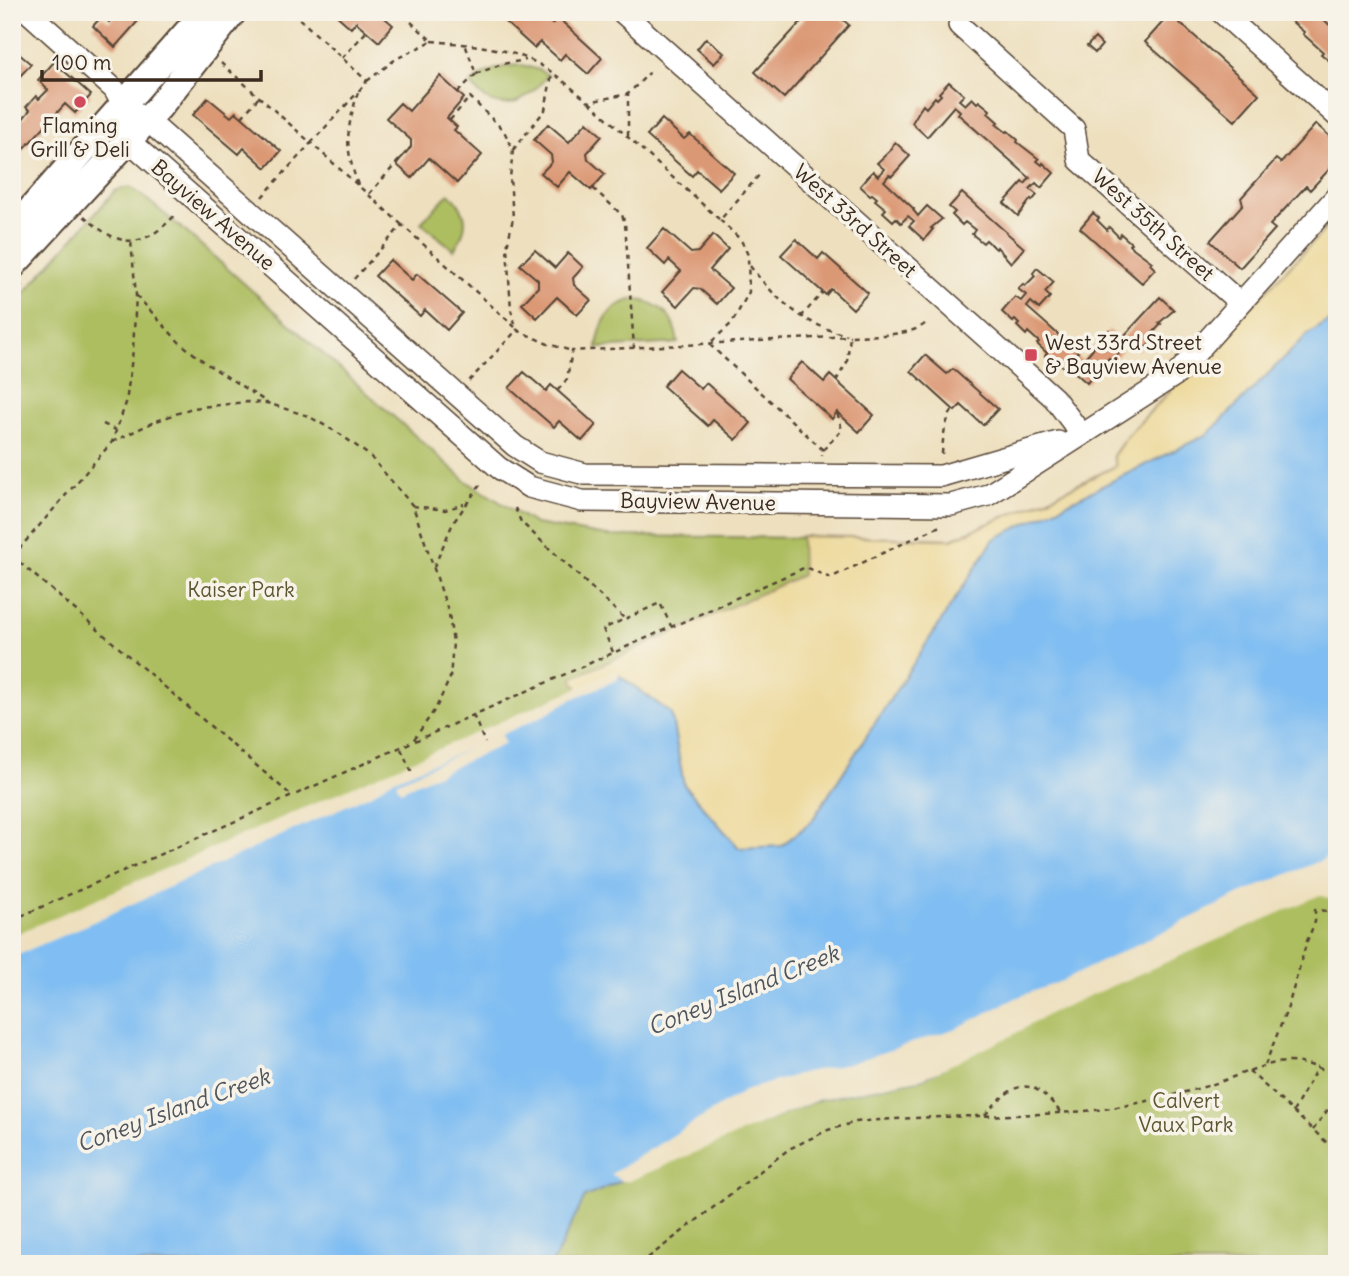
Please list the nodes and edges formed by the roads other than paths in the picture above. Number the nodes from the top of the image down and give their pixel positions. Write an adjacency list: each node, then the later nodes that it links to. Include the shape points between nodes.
1 (28, 12): 7 (street, via 114,89)
2 (205, 12): 7 (main road)
3 (233, 12): 9 (main road)
4 (622, 12): 15 (street, West 33rd Street, via 1054,398)
5 (1221, 12): 8 (street)
6 (959, 25): 14 (street, West 35th Street, via 1074,129 1079,160)
7 (124, 107): 9 (street, Bayview Avenue); 10 (street); 12 (main road)
8 (1337, 116)
9 (147, 120): 10 (main road); 15 (street, Bayview Avenue, via 504,437 540,462 585,474 941,475)
10 (128, 140): 13 (main road); 15 (street, Bayview Avenue, via 499,468 529,487 582,501 951,505 988,495)
11 (1337, 197): 14 (street, Bayview Avenue)
12 (12, 231)
13 (12, 265)
14 (1240, 303): 15 (street, Bayview Avenue, via 1177,374)
15 (1082, 435)

